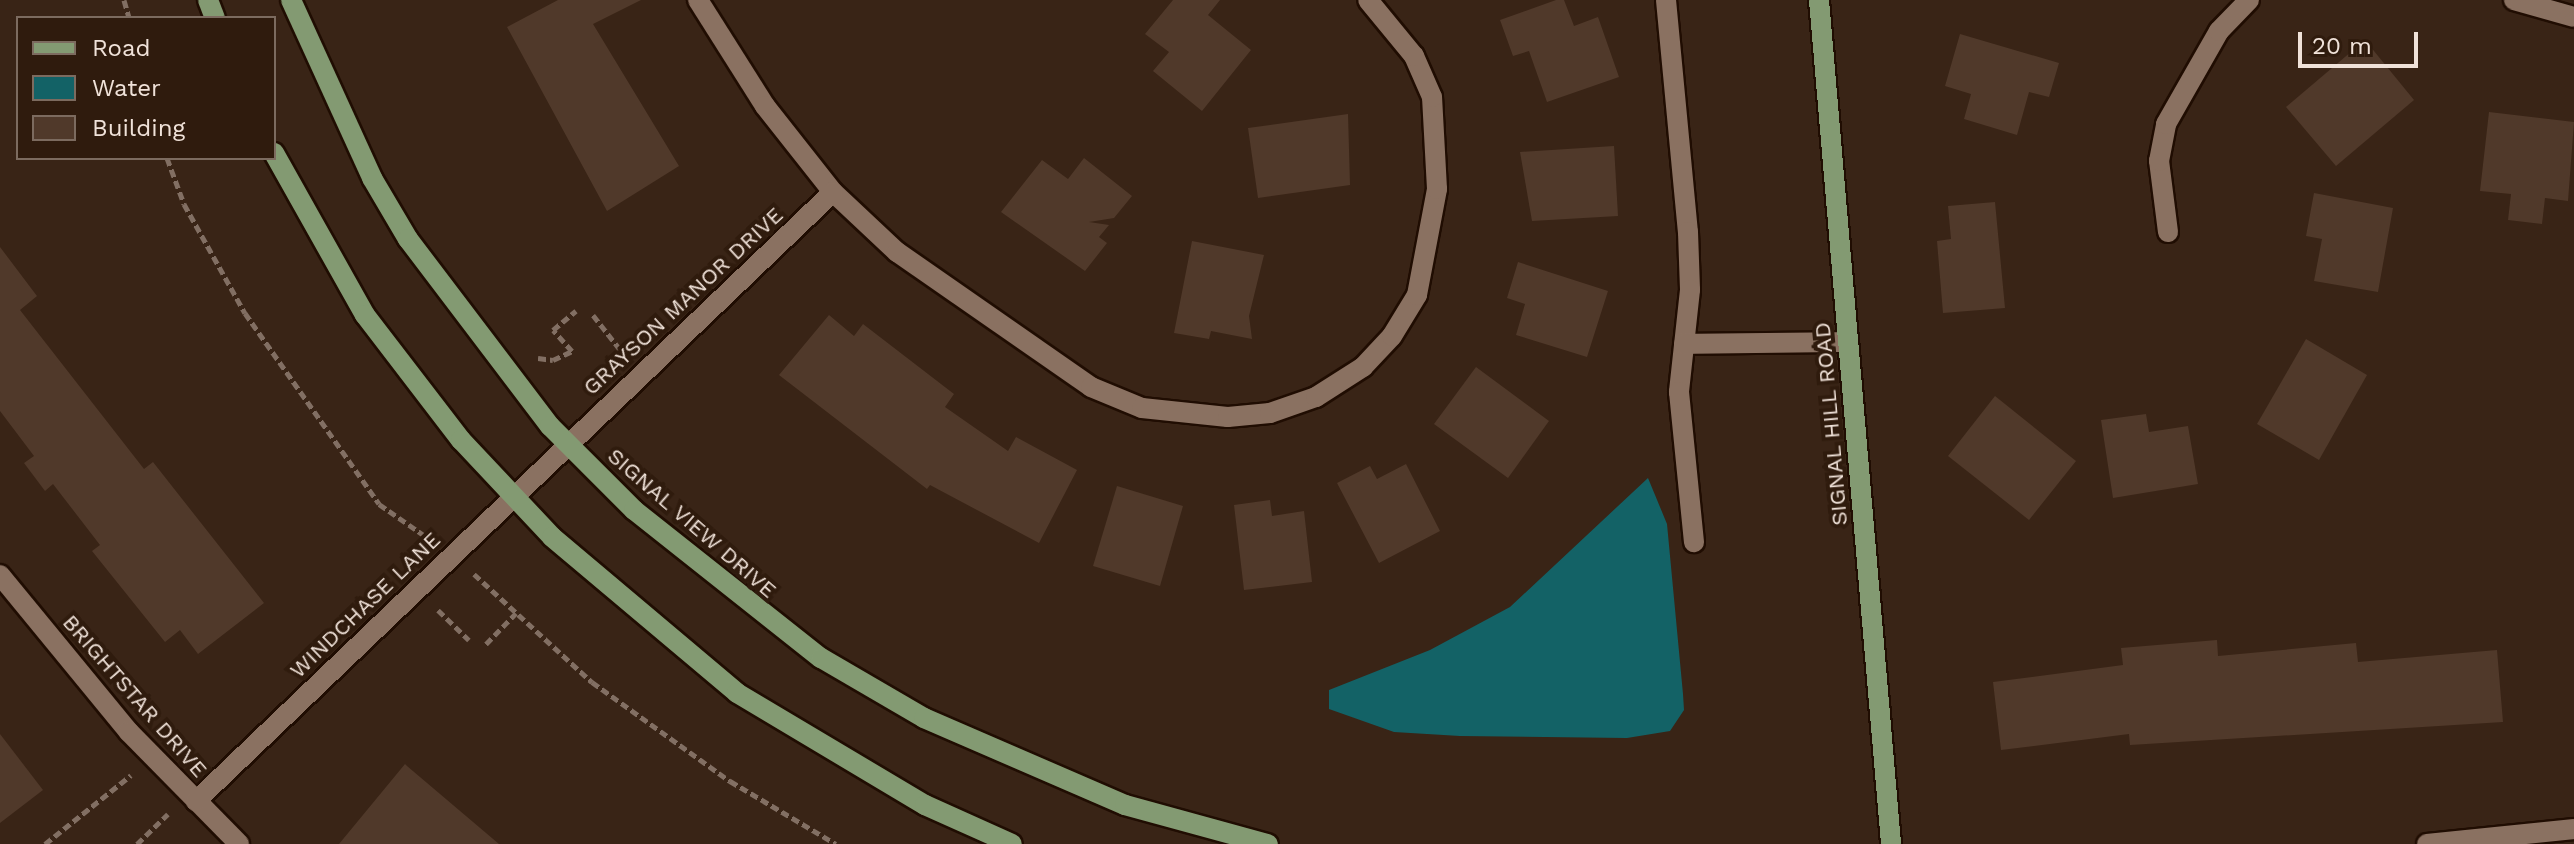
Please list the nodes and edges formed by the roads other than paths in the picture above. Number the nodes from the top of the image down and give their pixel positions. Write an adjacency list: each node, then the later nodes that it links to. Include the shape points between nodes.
1 (291, 0): 14 (main road, SIGNAL VIEW DRIVE, via 372,178 408,239 504,370)
2 (698, 0): 10 (street, via 765,106)
3 (1368, 0): 10 (street, via 1414,56 1432,97 1438,136 1430,248 1417,295 1392,336 1363,367 1316,397 1270,413 1183,416 1142,408 1091,387 897,252)
4 (1666, 0): 13 (street, via 1688,232)
5 (1819, 0): 12 (main road, SIGNAL HILL ROAD)
6 (2249, 0): 11 (street, via 2219,31 2166,124 2159,161)
7 (2514, 0): 8 (street)
8 (2574, 17)
9 (276, 157): 15 (main road, via 365,315)
10 (833, 192): 14 (street, GRAYSON MANOR DRIVE)
11 (2168, 232)
12 (1848, 342): 13 (street); 23 (main road, SIGNAL HILL ROAD)
13 (1684, 344): 16 (street, via 1679,392)
14 (567, 444): 15 (street, WINDCHASE LANE); 22 (main road, SIGNAL VIEW DRIVE, via 725,588 821,658 924,718 1125,805)
15 (512, 497): 18 (street, WINDCHASE LANE); 21 (main road, via 652,627 737,693 885,783)
16 (1694, 542)
17 (0, 575): 18 (street, BRIGHTSTAR DRIVE)
18 (192, 798): 20 (street, BRIGHTSTAR DRIVE)
19 (2574, 829): 24 (street)
20 (239, 844)
21 (1012, 844)
22 (1268, 844)
23 (1891, 844)
24 (2427, 844)

